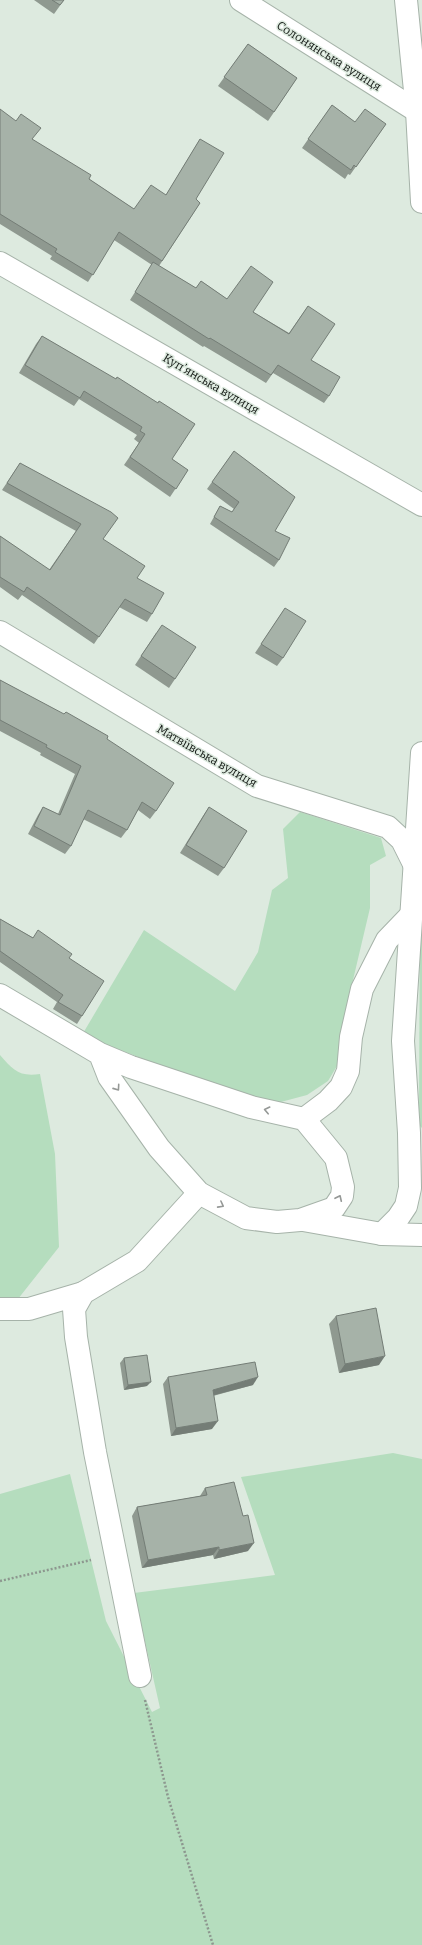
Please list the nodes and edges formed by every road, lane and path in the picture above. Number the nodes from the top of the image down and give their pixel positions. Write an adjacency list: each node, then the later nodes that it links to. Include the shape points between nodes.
1 (241, 0): 3 (street, Солонянська вулиця)
2 (406, 0): 3 (street)
3 (417, 111): 4 (street)
4 (422, 202)
5 (0, 263): 6 (street, Купʼянська вулиця)
6 (422, 505)
7 (0, 632): 9 (street, Матвіївська вулиця, via 258,786 388,828 402,840)
8 (422, 753): 9 (street)
9 (414, 864): 10 (street)
10 (411, 915): 13 (street, via 387,940 362,990 351,1037 348,1072 341,1087 328,1101); 14 (street, via 403,1041)
11 (0, 995): 12 (street)
12 (100, 1054): 13 (street, one-way to 12, via 251,1106 131,1067); 15 (street, one-way to 15, via 109,1077 159,1148)
13 (304, 1119): 16 (street, one-way to 13, via 334,1208 342,1196 343,1187 336,1158)
14 (415, 1140): 17 (street, via 406,1206)
15 (199, 1193): 16 (street, one-way to 16, via 246,1218 277,1222); 19 (street, via 137,1261)
16 (300, 1220): 17 (street)
17 (382, 1234): 18 (street)
18 (422, 1235)
19 (83, 1293): 20 (street, via 29,1309); 21 (street, via 74,1309 76,1337 95,1452)
20 (0, 1309)
21 (116, 1554): 22 (path); 23 (street)
22 (0, 1581)
23 (140, 1676): 24 (path, via 168,1797)
24 (213, 1945)

